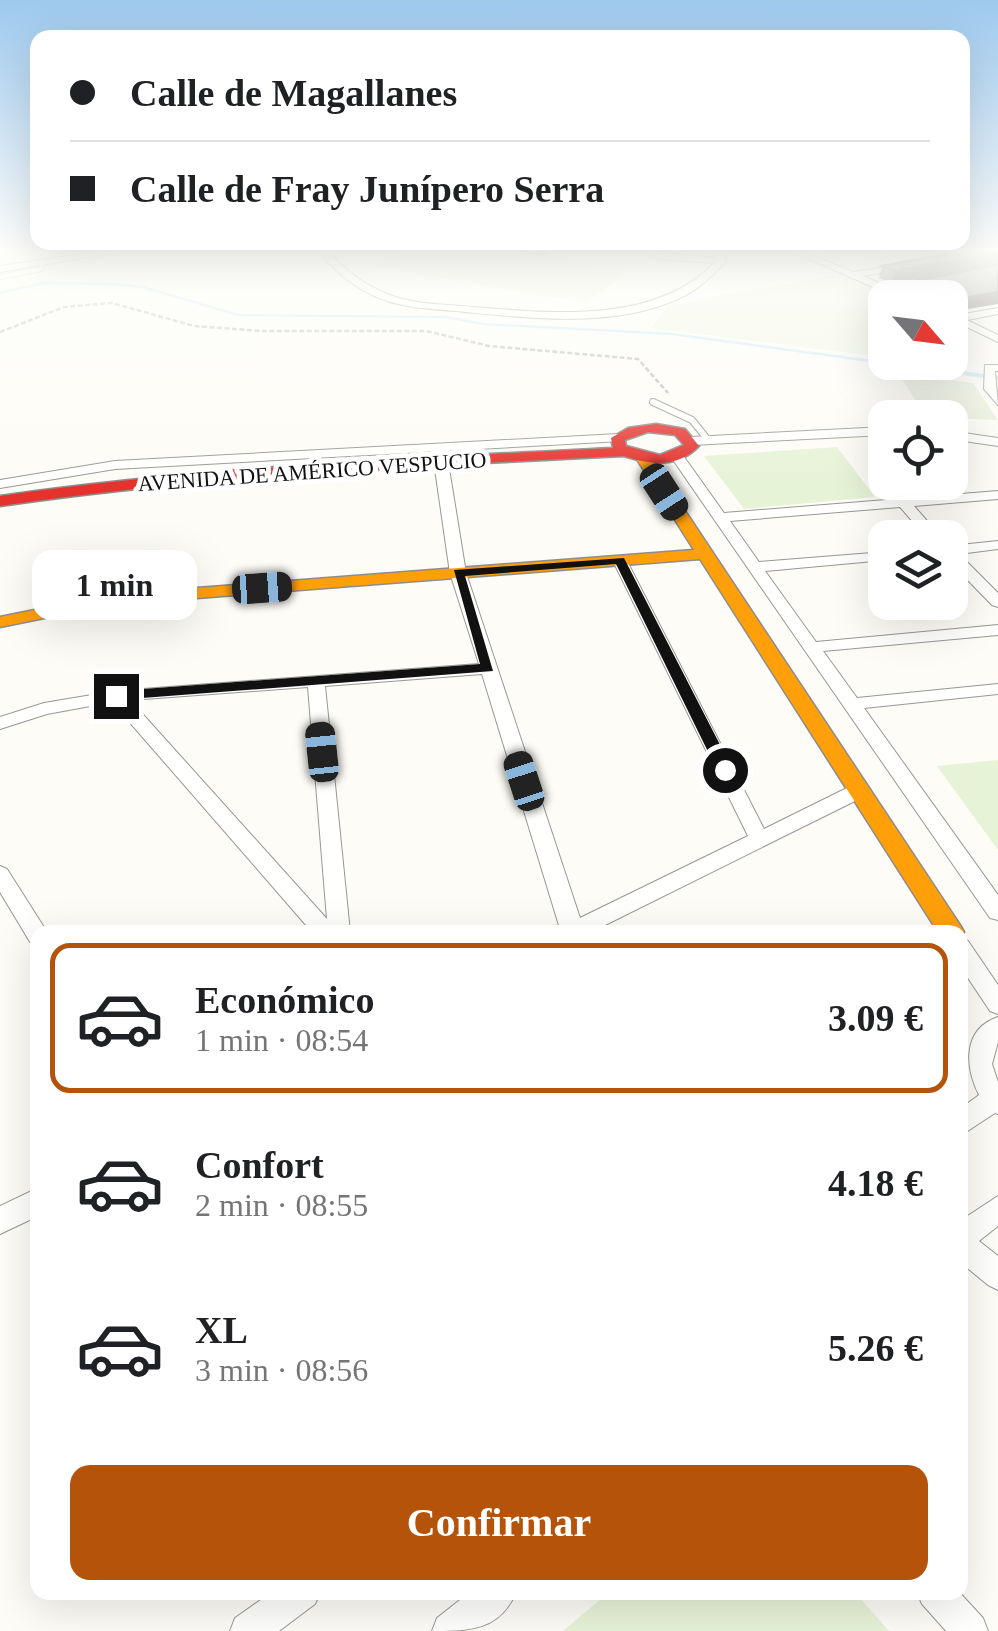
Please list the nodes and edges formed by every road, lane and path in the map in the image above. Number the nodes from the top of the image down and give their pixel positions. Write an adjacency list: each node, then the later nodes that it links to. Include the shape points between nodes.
1 (209, 327): 8 (path, via 413,330 489,346 618,355 648,366)
2 (975, 327): 3 (street)
3 (998, 338)
4 (998, 352): 5 (street)
5 (991, 372): 6 (street)
6 (998, 401)
7 (653, 402): 8 (lane)
8 (680, 414): 15 (lane, via 692,420)
9 (968, 431): 11 (street)
10 (868, 432): 15 (street)
11 (998, 432)
12 (968, 435): 14 (street)
13 (868, 439): 15 (street)
14 (998, 442)
15 (694, 445): 16 (street); 16 (street, via 660,427 630,430); 22 (street)
16 (629, 449): 17 (street, AVENIDA DE AMÉRICO VESPUCIO); 18 (street, AVENIDA DE AMÉRICO VESPUCIO, via 115,465); 26 (street)
17 (441, 462): 20 (street, AVENIDA DE AMÉRICO VESPUCIO, via 186,476); 31 (street)
18 (0, 484)
19 (998, 494): 21 (street)
20 (0, 501)
21 (902, 502): 22 (street); 23 (street)
22 (720, 518): 29 (street)
23 (918, 520)
24 (998, 545): 25 (street)
25 (968, 549)
26 (705, 554): 28 (street); 42 (street)
27 (868, 557): 29 (street)
28 (620, 560): 31 (street); 43 (street)
29 (758, 567): 35 (street)
30 (968, 571): 32 (street)
31 (458, 573): 33 (street, via 184,594); 36 (street)
32 (998, 602)
33 (0, 622)
34 (998, 630): 35 (street)
35 (813, 647): 40 (street)
36 (488, 668): 37 (street); 49 (street)
37 (316, 680): 39 (street); 48 (street)
38 (998, 689): 40 (street)
39 (116, 696): 41 (street); 47 (street)
40 (853, 704): 45 (street)
41 (0, 723)
42 (858, 791): 43 (street); 51 (street)
43 (760, 840): 50 (street)
44 (0, 874): 46 (street)
45 (998, 912)
46 (31, 925)
47 (319, 925)
48 (339, 925)
49 (570, 925)
50 (586, 925)
51 (946, 925)
52 (968, 958): 53 (street)
53 (998, 1004)
54 (998, 1028): 55 (street, via 982,1043 978,1060)
55 (996, 1101): 56 (street)
56 (968, 1119)
57 (30, 1204): 59 (street)
58 (998, 1209): 60 (street)
59 (0, 1220)
60 (968, 1234)
61 (968, 1248): 62 (street)
62 (998, 1275)
63 (292, 1600): 67 (street)
64 (489, 1600): 66 (street)
65 (941, 1600): 68 (street)
66 (453, 1630)
67 (248, 1631)
68 (970, 1631)

